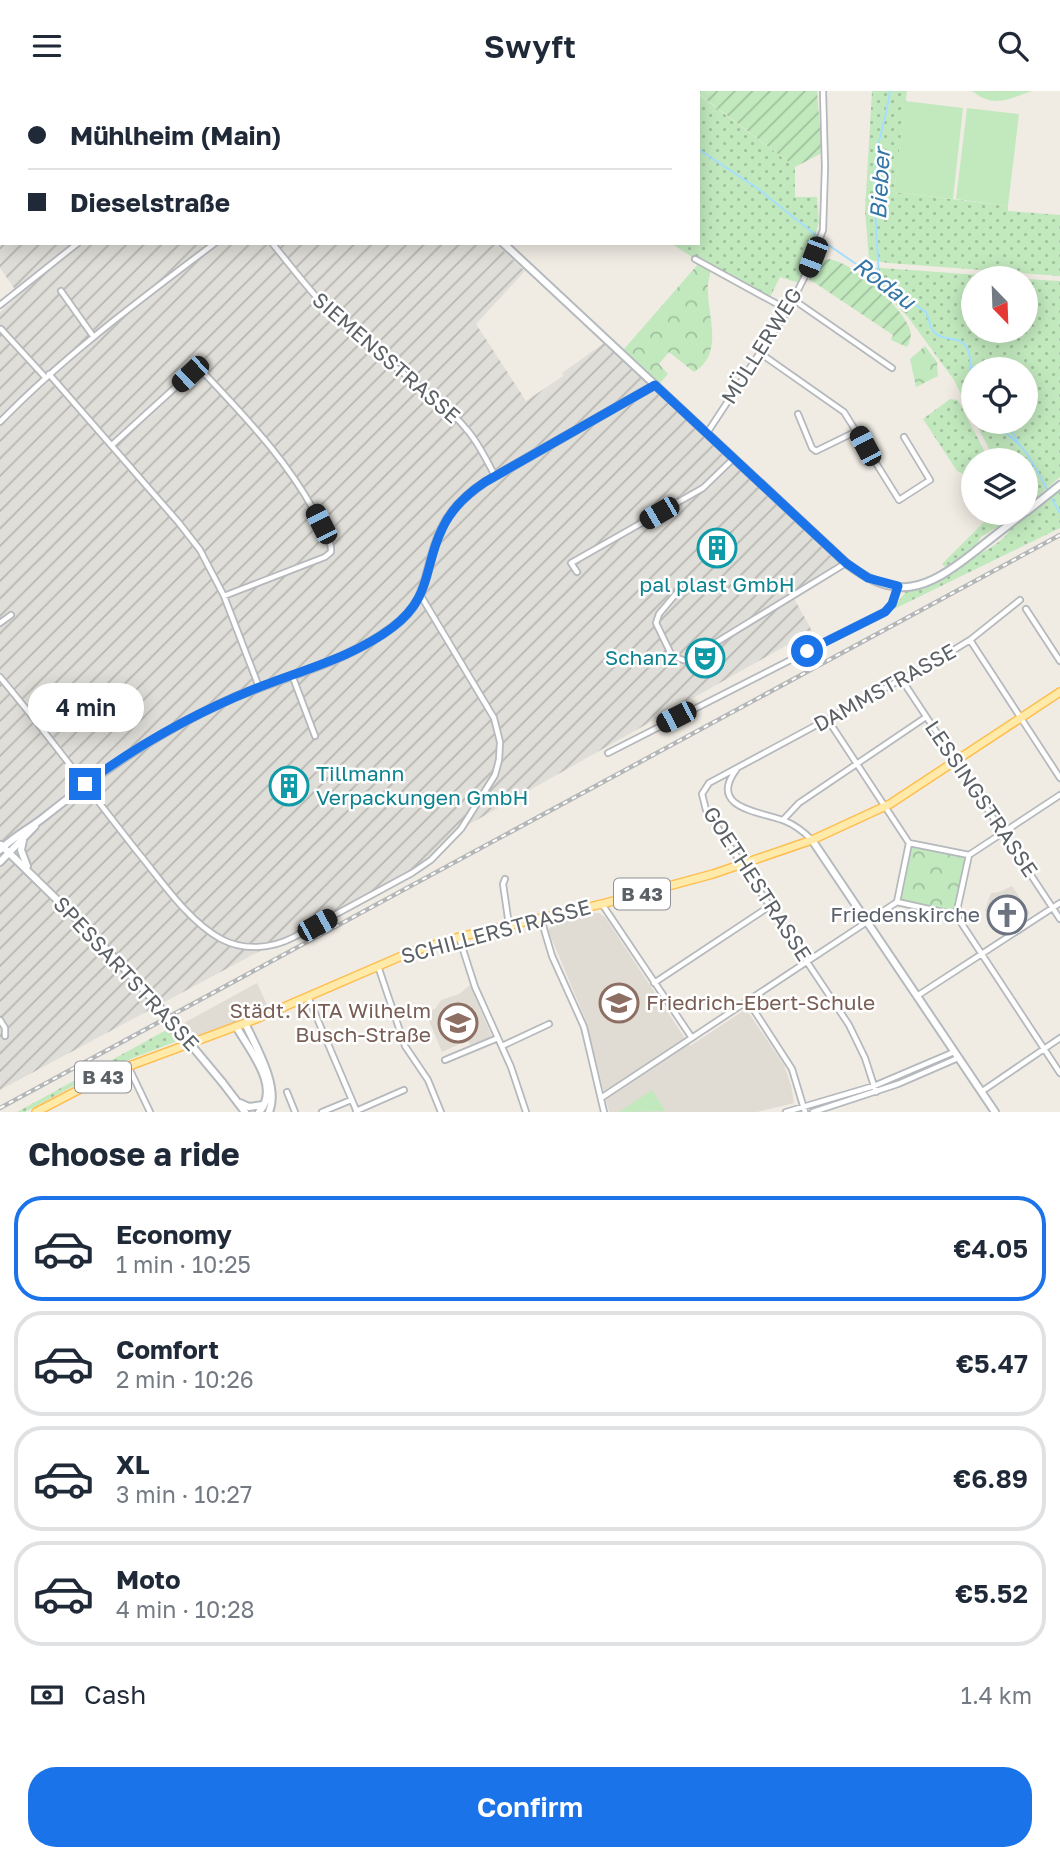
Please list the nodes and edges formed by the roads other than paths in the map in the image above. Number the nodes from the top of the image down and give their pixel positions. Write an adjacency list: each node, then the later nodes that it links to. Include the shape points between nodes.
1 (823, 91): 8 (street, MÜLLERWEG, via 823,230)
2 (75, 245): 9 (street)
3 (212, 245): 12 (street)
4 (274, 245): 24 (street, SIEMENSSTRASSE, via 331,314 455,417)
5 (505, 245): 16 (main road)
6 (695, 259): 10 (street)
7 (61, 291): 12 (street)
8 (794, 300): 10 (street, MÜLLERWEG); 14 (street)
9 (0, 305)
10 (788, 310): 13 (street, MÜLLERWEG)
11 (1, 329): 15 (street)
12 (93, 336): 15 (street)
13 (760, 353): 19 (street, via 832,402); 20 (street, MÜLLERWEG)
14 (892, 368)
15 (47, 375): 18 (street); 22 (street)
16 (655, 385): 20 (main road); 24 (main road)
17 (798, 414): 19 (street, via 816,451)
18 (0, 422)
19 (857, 431): 21 (street, via 899,500 930,480)
20 (707, 433): 23 (main road)
21 (904, 437)
22 (112, 445): 32 (street, via 190,536); 32 (street, via 197,370 285,464 311,503 331,552)
23 (734, 458): 28 (main road); 29 (street, via 703,488 572,563)
24 (495, 477): 33 (main road, via 465,497 445,522)
25 (1060, 485): 26 (main road)
26 (1038, 502)
27 (1009, 525): 30 (main road, via 945,575 923,584)
28 (846, 563): 30 (main road, via 868,578); 31 (street, via 684,661 672,656 656,623)
29 (577, 572)
30 (898, 586): 49 (street, via 885,612)
31 (680, 589)
32 (224, 596): 43 (street)
33 (421, 596): 40 (main road, via 409,613 382,635); 54 (street, via 494,718 500,755 492,781 461,829 412,873 285,941 266,947 239,945 198,921)
34 (1020, 600): 38 (street, DAMMSTRASSE)
35 (1026, 609): 39 (street)
36 (11, 615): 37 (street)
37 (0, 623)
38 (970, 640): 42 (street, DAMMSTRASSE); 46 (street)
39 (1060, 661)
40 (292, 675): 43 (main road); 48 (street)
41 (0, 677): 54 (street)
42 (902, 680): 45 (street, LESSINGSTRASSE); 47 (street, DAMMSTRASSE)
43 (259, 687): 54 (main road, via 169,729)
44 (1060, 692): 46 (main road, B 43)
45 (926, 717): 50 (street, LESSINGSTRASSE); 51 (street)
46 (1021, 718): 50 (main road, SCHILLERSTRASSE / B 43); 53 (street)
47 (828, 720): 51 (street); 52 (street, DAMMSTRASSE)
48 (315, 736)
49 (608, 753)
50 (956, 761): 56 (main road, SCHILLERSTRASSE / B 43); 59 (street, LESSINGSTRASSE)
51 (857, 764): 56 (street); 58 (street, via 795,806)
52 (742, 765): 58 (street, via 729,783 733,801 751,812); 67 (street, GOETHESTRASSE, via 706,786 702,798)
53 (1060, 778)
54 (85, 784): 57 (main road)
55 (1060, 795): 59 (street)
56 (885, 806): 61 (main road, SCHILLERSTRASSE / B 43); 62 (street)
57 (41, 820): 60 (main road); 63 (main road)
58 (783, 820): 61 (street)
59 (1003, 833): 65 (street); 74 (street, LESSINGSTRASSE)
60 (24, 838): 64 (main road); 68 (main road, via 22,855)
61 (812, 840): 67 (main road, SCHILLERSTRASSE / B 43); 78 (main road)
62 (909, 843): 65 (street); 70 (street)
63 (1, 847): 64 (main road, SPESSARTSTRASSE)
64 (10, 853): 66 (main road); 68 (main road, SPESSARTSTRASSE)
65 (970, 855): 75 (street)
66 (0, 862)
67 (743, 865): 72 (main road, SCHILLERSTRASSE / B 43); 73 (street, GOETHESTRASSE)
68 (30, 871): 107 (main road, SPESSARTSTRASSE, bridge, via 157,1004)
69 (505, 879): 79 (street)
70 (897, 902): 75 (street); 78 (street)
71 (1060, 903): 74 (street)
72 (603, 904): 76 (main road, SCHILLERSTRASSE / B 43); 84 (street)
73 (770, 906): 82 (street, GOETHESTRASSE); 84 (street)
74 (1052, 907): 77 (street, LESSINGSTRASSE); 81 (street)
75 (956, 915): 81 (street)
76 (541, 919): 79 (main road, SCHILLERSTRASSE / B 43); 106 (street, via 584,1027)
77 (1060, 919)
78 (868, 922): 82 (street); 85 (main road)
79 (509, 926): 80 (main road, SCHILLERSTRASSE / B 43)
80 (459, 937): 83 (main road, SCHILLERSTRASSE / B 43); 93 (street)
81 (981, 954): 85 (street); 97 (street)
82 (808, 962): 87 (street); 102 (street, GOETHESTRASSE, via 855,1035)
83 (378, 965): 86 (main road, SCHILLERSTRASSE / B 43); 121 (street, via 405,1046 428,1080)
84 (654, 983): 94 (street)
85 (917, 996): 98 (main road)
86 (307, 997): 89 (main road, SCHILLERSTRASSE / B 43); 108 (street)
87 (748, 1001): 94 (street); 111 (street, via 792,1069)
88 (0, 1020): 92 (street)
89 (245, 1023): 91 (main road, SCHILLERSTRASSE / B 43); 112 (main road, via 271,1084)
90 (550, 1024): 96 (street)
91 (236, 1026): 100 (main road, B 43); 109 (main road, via 266,1082)
92 (5, 1036)
93 (498, 1038): 96 (street); 99 (street)
94 (692, 1038): 106 (street)
95 (1060, 1038): 97 (street)
96 (502, 1046): 122 (street)
97 (1044, 1049): 101 (street); 105 (street)
98 (956, 1055): 102 (street); 105 (main road)
99 (445, 1061)
100 (128, 1066): 110 (main road, B 43); 116 (street)
101 (1060, 1073)
102 (875, 1089): 111 (street); 125 (street)
103 (404, 1090): 113 (street)
104 (287, 1092): 119 (street)
105 (981, 1092): 126 (main road)
106 (601, 1098): 123 (street)
107 (236, 1100): 109 (main road, via 253,1107); 117 (main road, SPESSARTSTRASSE)
108 (351, 1100): 113 (street); 120 (street)
109 (267, 1101): 118 (main road)
110 (53, 1103): 114 (main road, B 43); 115 (street)
111 (804, 1110): 124 (street)
112 (269, 1111)
113 (357, 1111)
114 (36, 1112)
115 (58, 1112)
116 (150, 1112)
117 (245, 1112)
118 (259, 1112)
119 (295, 1112)
120 (322, 1112)
121 (441, 1112)
122 (526, 1112)
123 (604, 1112)
124 (786, 1112)
125 (813, 1112)
126 (995, 1112)

